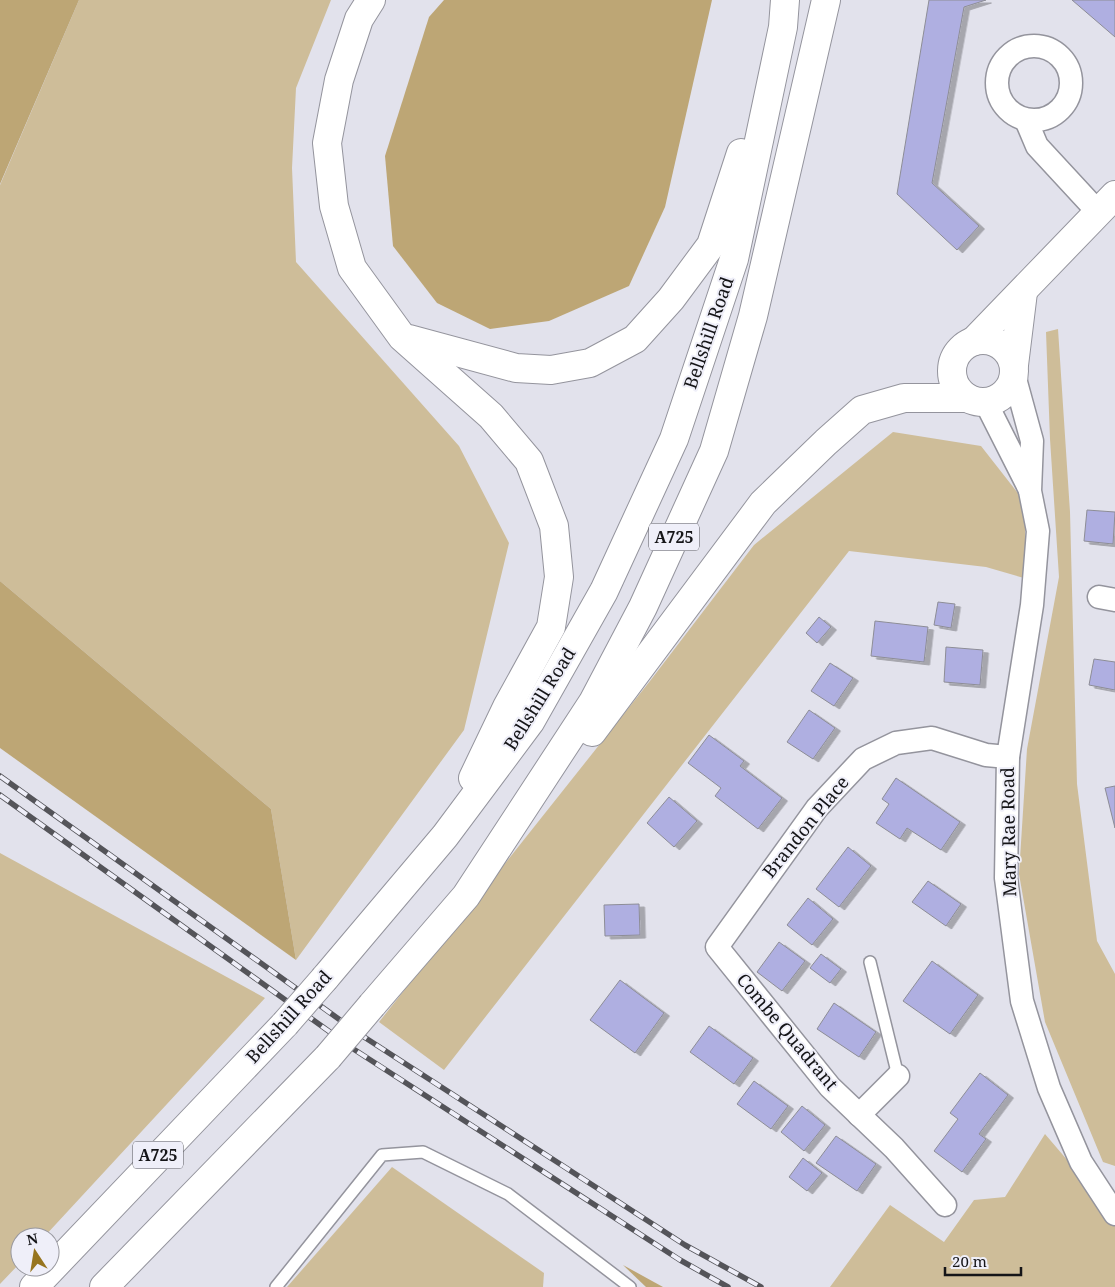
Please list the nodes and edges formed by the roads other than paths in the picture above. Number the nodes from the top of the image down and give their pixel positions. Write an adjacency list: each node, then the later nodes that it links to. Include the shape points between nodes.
1 (371, 0): 8 (main road, via 359,19 339,80 327,143 334,206 352,268)
2 (785, 0): 4 (main road, Bellshill Road / A725)
3 (826, 0): 15 (main road, Bellshill Road / A725, via 753,316 714,451 643,607 593,702)
4 (782, 27): 8 (main road, via 711,245 671,299 635,339 590,363 551,370 516,368); 14 (main road, Bellshill Road / A725, via 734,259 674,439 604,591 530,722)
5 (1026, 120): 6 (street, via 1037,146)
6 (1106, 203): 7 (main road)
7 (1023, 292): 9 (main road); 10 (main road)
8 (402, 337): 14 (main road, via 490,416 529,461 554,526 559,577 551,627 507,707)
9 (974, 341): 10 (main road, via 995,342 1010,356); 11 (main road, via 958,353 953,362 954,382)
10 (1014, 370): 11 (main road, via 1006,392); 12 (street, Mary Rae Road, via 1032,441)
11 (977, 400): 12 (street, Mary Rae Road); 15 (main road, via 904,398 862,410 763,503 690,605)
12 (1030, 491): 13 (street, Mary Rae Road, via 1038,531 1032,605)
13 (1008, 757): 16 (street, Brandon Place, via 986,755 932,738 896,743 863,759 817,808); 21 (street, Mary Rae Road, via 1006,878 1022,1001 1049,1088 1081,1162)
14 (445, 836): 22 (main road, Bellshill Road / A725, bridge, via 286,1024)
15 (466, 896): 23 (main road, Bellshill Road / A725, bridge, via 328,1057)
16 (716, 947): 19 (street, Combe Quadrant, via 830,1087)
17 (870, 962): 18 (lane)
18 (898, 1076): 19 (street)
19 (859, 1115): 20 (street, Combe Quadrant, via 894,1148)
20 (945, 1205)
21 (1115, 1213)
22 (34, 1287)
23 (104, 1287)
24 (276, 1287): 25 (lane, via 382,1156 423,1152 508,1194)
25 (630, 1287)

